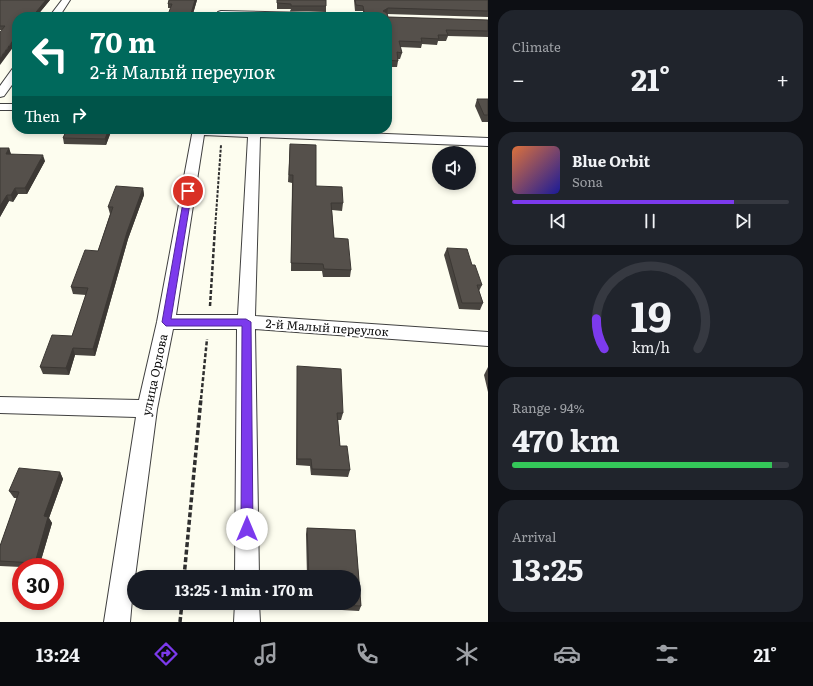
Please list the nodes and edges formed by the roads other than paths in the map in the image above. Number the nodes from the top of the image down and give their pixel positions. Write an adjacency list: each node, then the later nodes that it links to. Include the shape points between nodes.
1 (66, 0): 2 (street)
2 (58, 12)
3 (12, 77): 4 (street)
4 (0, 94)
5 (0, 107): 6 (street)
6 (12, 107)
7 (197, 134): 11 (street, улица Орлова)
8 (254, 134): 12 (street)
9 (318, 134): 10 (street)
10 (488, 142)
11 (166, 322): 12 (street, 2-й Малый переулок); 15 (street, улица Орлова)
12 (246, 322): 13 (street, 2-й Малый переулок); 16 (street)
13 (488, 339)
14 (0, 406): 15 (street)
15 (147, 409): 18 (street, улица Орлова)
16 (247, 570)
17 (247, 610): 19 (street)
18 (117, 622)
19 (247, 622)

